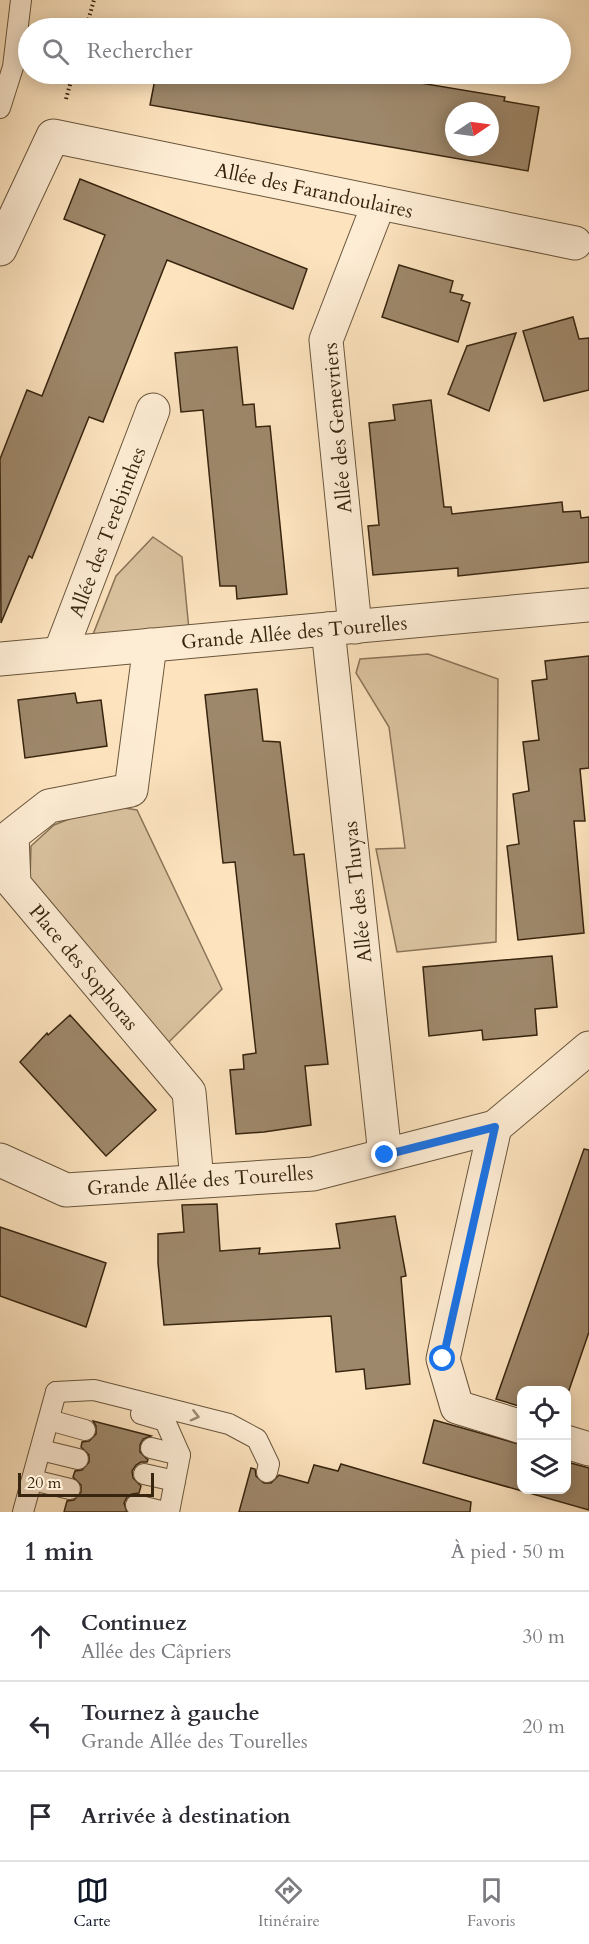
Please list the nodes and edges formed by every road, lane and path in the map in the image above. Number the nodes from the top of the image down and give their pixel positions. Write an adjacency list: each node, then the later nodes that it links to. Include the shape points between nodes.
1 (21, 0): 3 (lane)
2 (94, 0): 4 (path)
3 (19, 18)
4 (89, 18)
5 (18, 25): 6 (lane, via 13,67)
6 (0, 108)
7 (379, 203): 8 (street, Allée des Farandoulaires); 9 (street, Allée des Farandoulaires, via 53,136); 12 (street, Allée des Genevriers, via 326,340)
8 (574, 243)
9 (0, 249)
10 (153, 410): 14 (street, Allée des Terebinthes)
11 (589, 605): 12 (street, Grande Allée des Tourelles)
12 (342, 628): 13 (street, Grande Allée des Tourelles); 18 (street, Allée des Thuyas)
13 (150, 645): 14 (street, Grande Allée des Tourelles); 20 (street, Place des Sophoras, via 131,790 49,806 12,835 14,884 189,1092)
14 (60, 653): 15 (street, Grande Allée des Tourelles)
15 (0, 659)
16 (589, 1048): 17 (street, Grande Allée des Tourelles)
17 (495, 1127): 18 (street, Grande Allée des Tourelles); 23 (street, via 443,1359 457,1407)
18 (385, 1155): 20 (street, Grande Allée des Tourelles, via 313,1174)
19 (0, 1160): 20 (street, Grande Allée des Tourelles, via 66,1190)
20 (197, 1181)
21 (56, 1392): 22 (lane); 29 (lane, via 165,1421); 31 (lane, one-way to 31, via 94,1390 229,1424 257,1439 269,1464)
22 (49, 1420): 24 (lane); 28 (lane)
23 (517, 1425)
24 (85, 1430)
25 (571, 1443): 27 (street)
26 (151, 1448): 29 (lane)
27 (589, 1449)
28 (41, 1450): 30 (lane); 33 (lane)
29 (180, 1455): 34 (lane)
30 (78, 1458)
31 (267, 1472)
32 (144, 1474): 34 (lane)
33 (33, 1480): 35 (lane); 37 (lane)
34 (175, 1481): 38 (lane)
35 (70, 1489)
36 (136, 1505): 38 (lane)
37 (29, 1511)
38 (167, 1512)

